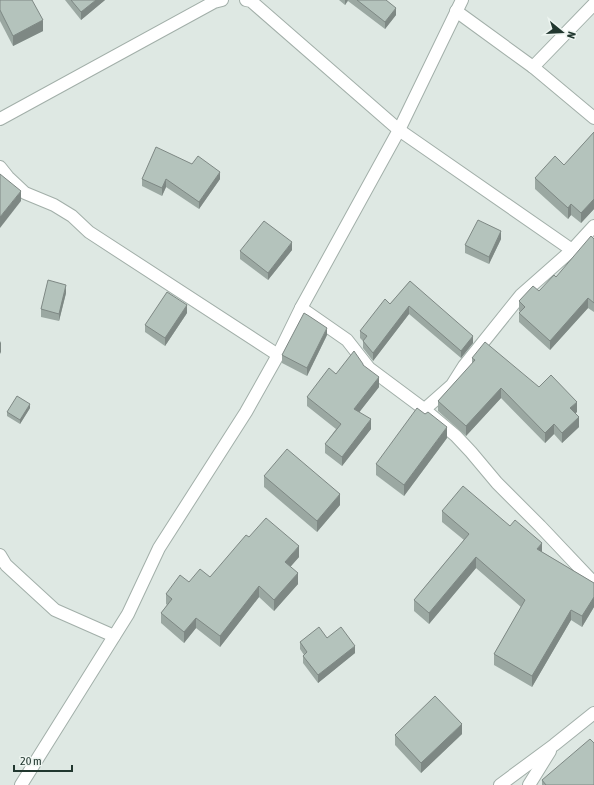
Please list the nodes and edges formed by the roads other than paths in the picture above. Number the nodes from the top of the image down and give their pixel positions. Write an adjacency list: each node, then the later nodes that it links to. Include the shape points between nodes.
1 (222, 0): 7 (street, via 214,2)
2 (246, 0): 8 (street, via 251,1)
3 (594, 4): 5 (street)
4 (459, 5): 5 (street); 8 (street)
5 (534, 68): 6 (street)
6 (594, 118)
7 (0, 120)
8 (399, 130): 11 (street); 12 (street)
9 (0, 167): 13 (street, via 25,193 72,216 89,232)
10 (594, 226): 11 (street)
11 (572, 250): 14 (street, via 521,295 464,366 452,385)
12 (301, 308): 13 (street); 14 (street, via 347,340 369,368)
13 (278, 355): 17 (street, via 246,412 159,548 128,614)
14 (424, 409): 16 (street, via 472,452 497,484)
15 (0, 555): 17 (street, via 6,565 54,610)
16 (594, 583)
17 (114, 636): 20 (street)
18 (594, 713): 19 (street)
19 (554, 745): 21 (street); 22 (street)
20 (21, 785)
21 (500, 785)
22 (528, 785)

